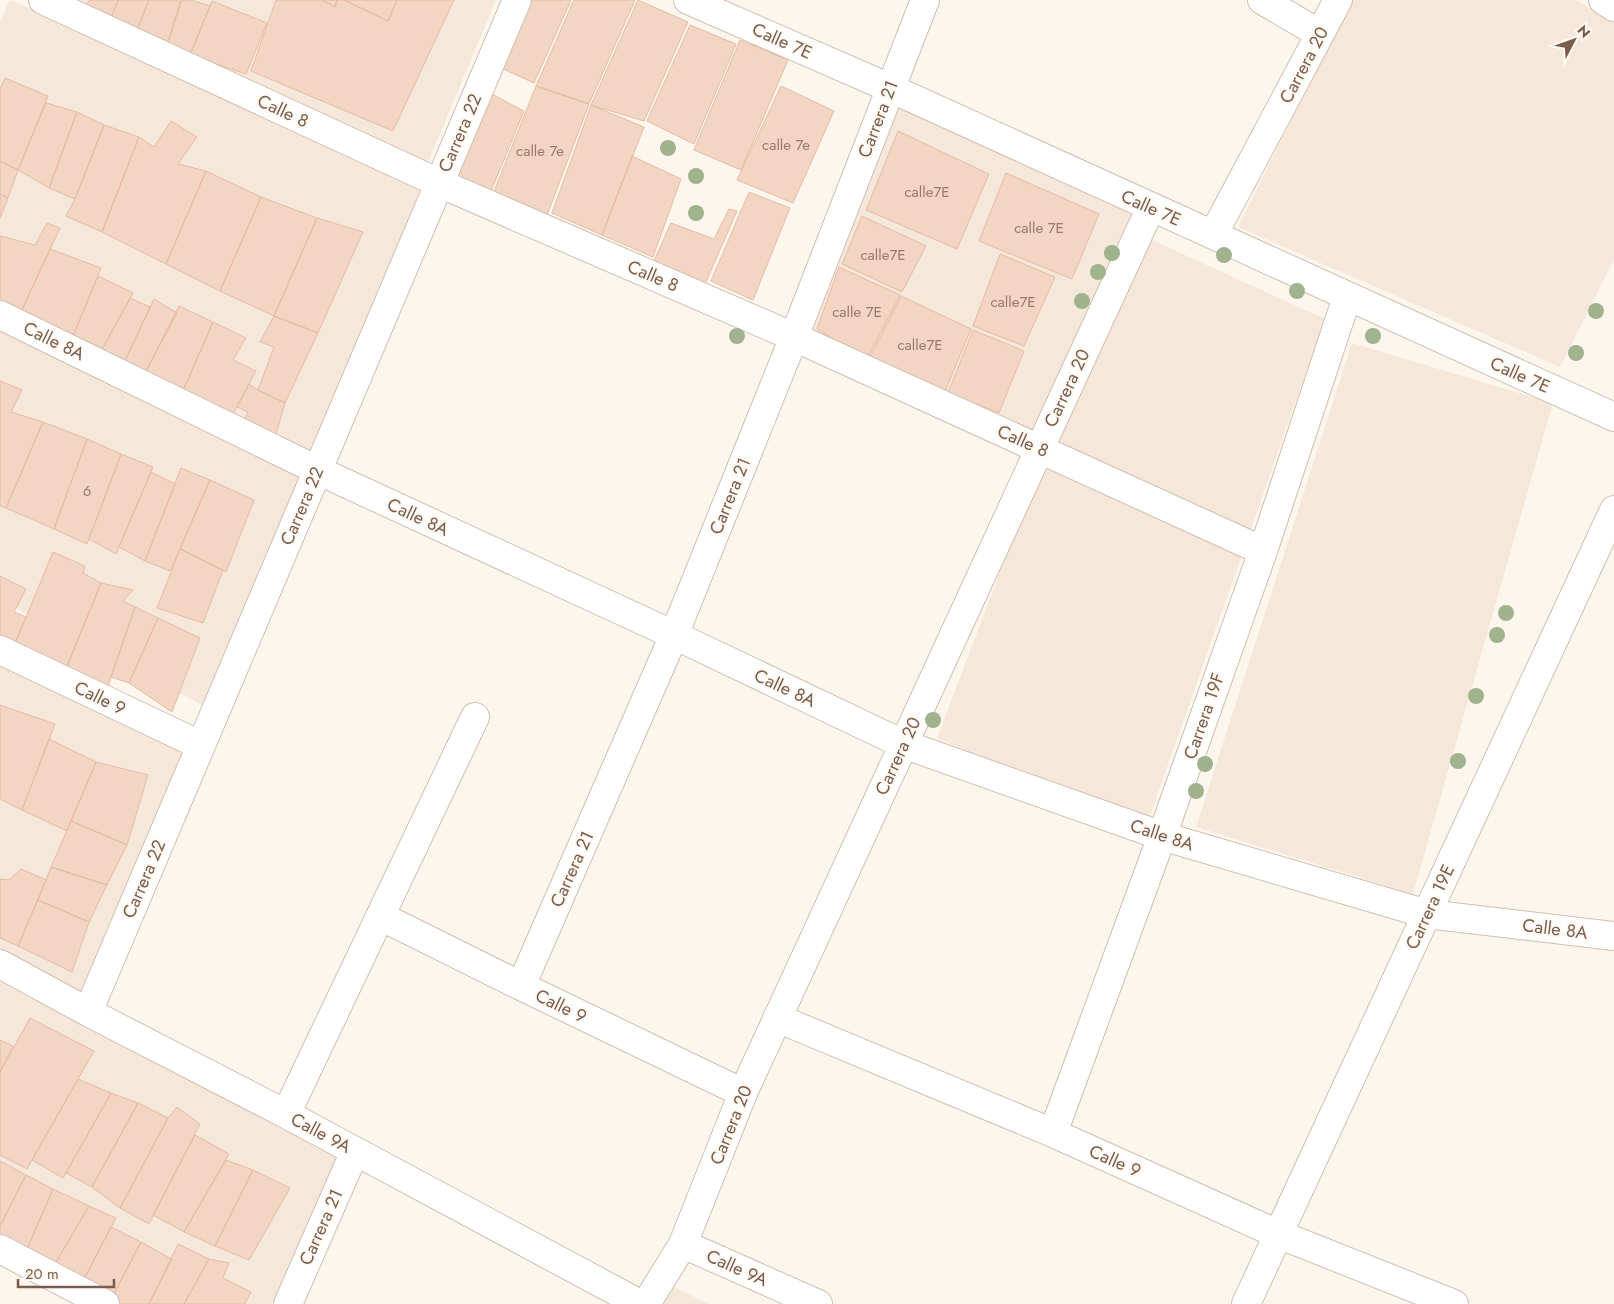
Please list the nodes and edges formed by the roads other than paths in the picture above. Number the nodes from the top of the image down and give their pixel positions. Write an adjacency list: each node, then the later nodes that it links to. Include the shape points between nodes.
1 (43, 0): 11 (street, Calle 8)
2 (517, 0): 11 (street, Carrera 22)
3 (688, 0): 10 (street, Calle 7E)
4 (925, 0): 10 (street, Carrera 21)
5 (1262, 0): 9 (street)
6 (1338, 0): 9 (street, Carrera 20)
7 (1603, 0): 8 (street)
8 (1614, 7)
9 (1320, 34): 13 (street, Carrera 20)
10 (890, 88): 12 (street, Calle 7E); 16 (street, Carrera 21)
11 (439, 183): 16 (street, Calle 8); 19 (street, Carrera 22)
12 (1151, 207): 13 (street, Calle 7E); 18 (street, Carrera 20)
13 (1213, 235): 14 (street, Calle 7E)
14 (1347, 297): 17 (street, Calle 7E); 21 (street, Carrera 19F)
15 (0, 315): 19 (street, Calle 8A)
16 (794, 337): 18 (street, Calle 8); 22 (street, Carrera 21)
17 (1614, 417)
18 (1039, 448): 21 (street, Calle 8); 25 (street, Carrera 20)
19 (317, 470): 22 (street, Calle 8A); 26 (street, Carrera 22)
20 (1614, 510): 28 (street, Carrera 19E)
21 (1263, 551): 27 (street, Carrera 19F)
22 (674, 635): 25 (street, Calle 8A); 32 (street, Carrera 21)
23 (0, 650): 26 (street, Calle 9)
24 (475, 717): 29 (street)
25 (903, 744): 27 (street, Calle 8A); 34 (street, Carrera 20)
26 (200, 746): 33 (street, Carrera 22)
27 (1162, 836): 28 (street, Calle 8A); 37 (street, Carrera 19F)
28 (1427, 914): 30 (street, Calle 8A); 39 (street, Carrera 19E)
29 (380, 916): 32 (street, Calle 9); 36 (street)
30 (1614, 936)
31 (0, 964): 33 (street, Calle 9A)
32 (521, 986): 35 (street, Calle 9)
33 (88, 1012): 36 (street, Calle 9A)
34 (777, 1018): 35 (street, Carrera 20); 37 (street, Calle 9)
35 (743, 1093): 40 (street, Carrera 20)
36 (286, 1114): 38 (street, Calle 9A)
37 (1053, 1132): 39 (street, Calle 9)
38 (355, 1151): 43 (street, Carrera 21); 44 (street, Calle 9A)
39 (1278, 1234): 47 (street, Carrera 19E); 48 (street, Calle 9)
40 (683, 1244): 45 (street, Carrera 20); 46 (street, Calle 9A)
41 (0, 1248): 42 (street)
42 (105, 1304)
43 (288, 1304)
44 (640, 1304)
45 (646, 1304)
46 (818, 1304)
47 (1246, 1304)
48 (1454, 1304)

